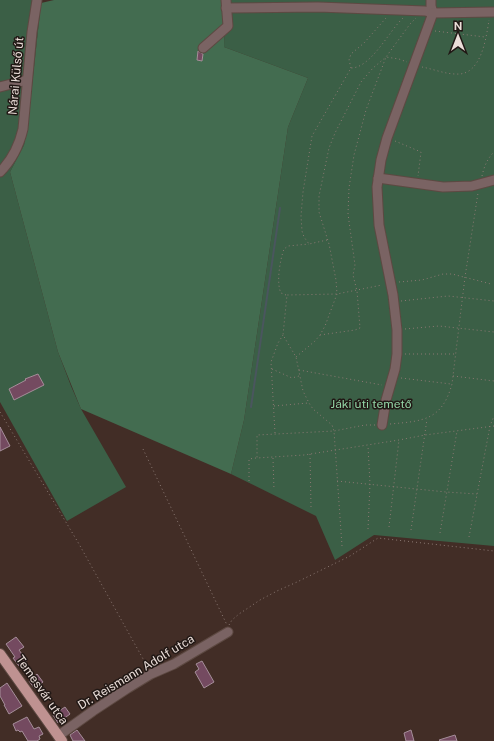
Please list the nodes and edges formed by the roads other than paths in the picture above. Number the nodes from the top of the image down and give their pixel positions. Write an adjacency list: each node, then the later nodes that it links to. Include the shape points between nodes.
1 (37, 0): 2 (street); 8 (street, Nárai Külső út)
2 (41, 0)
3 (431, 0): 5 (street)
4 (226, 4): 5 (street); 7 (street, via 228,26)
5 (429, 12): 6 (street); 11 (street, via 387,138)
6 (492, 12)
7 (203, 48)
8 (27, 80): 9 (street); 10 (street, Nárai Külső út, via 21,140)
9 (0, 87)
10 (0, 172)
11 (378, 178): 12 (street, via 443,187 472,186); 13 (street, via 379,225 397,330 397,354)
12 (494, 180)
13 (382, 425)
14 (228, 632): 16 (street, Dr. Reismann Adolf utca, via 93,710)
15 (0, 654): 16 (main road, Temesvár utca)
16 (60, 738)

